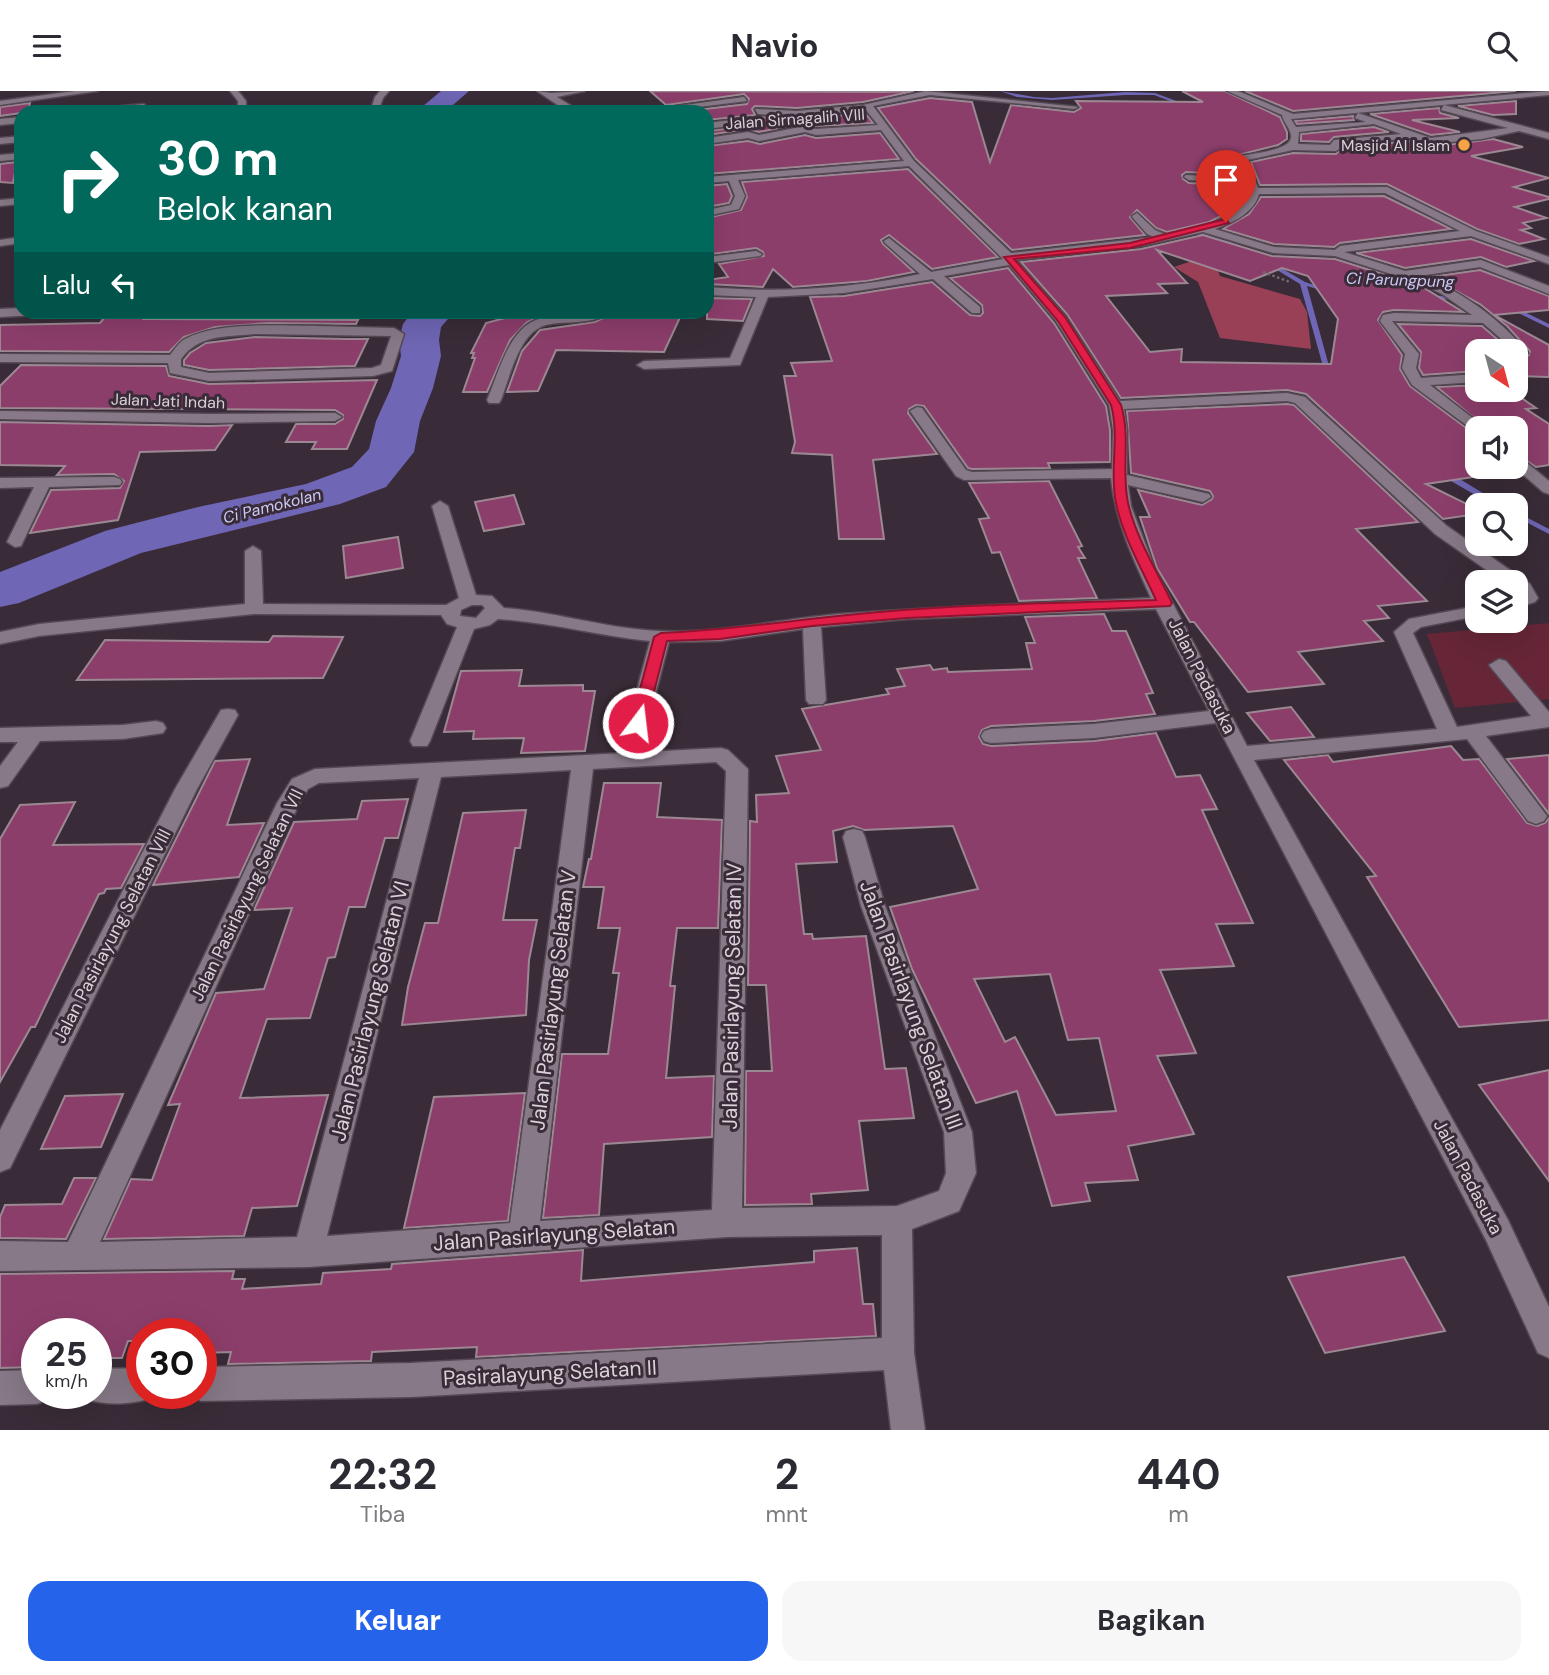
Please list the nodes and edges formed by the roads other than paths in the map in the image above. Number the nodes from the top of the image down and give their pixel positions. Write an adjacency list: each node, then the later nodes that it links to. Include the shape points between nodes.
1 (94, 91): 10 (street)
2 (541, 91): 8 (street)
3 (581, 91): 8 (street)
4 (737, 91): 9 (street)
5 (1231, 91): 18 (street)
6 (932, 92): 14 (street, via 868,103); 15 (street)
7 (1549, 93): 11 (street)
8 (550, 96): 12 (street)
9 (744, 99): 13 (street); 17 (street)
10 (0, 103)
11 (1429, 104): 16 (street); 22 (street)
12 (566, 105)
13 (695, 105)
14 (869, 107): 17 (street); 21 (street, Jalan Padasuka)
15 (1074, 107)
16 (1346, 113): 18 (street); 19 (street)
17 (760, 115): 20 (street); 25 (street, via 765,124)
18 (1291, 116): 23 (street, via 1285,121)
19 (1379, 123): 23 (street); 26 (street)
20 (714, 125)
21 (885, 127): 25 (street, Jalan Sirnagalih VIII, via 805,129 759,138); 30 (street, Jalan Padasuka)
22 (1518, 128): 26 (street, via 1435,141); 27 (street)
23 (1294, 130): 29 (street, via 1297,139)
24 (714, 131): 25 (street, via 734,128)
25 (745, 132): 28 (street, Jalan Sirnagalih VIII)
26 (1415, 136): 29 (street, via 1334,143 1336,148)
27 (1549, 137)
28 (714, 139)
29 (1293, 146): 34 (street, via 1243,158)
30 (911, 163): 32 (street); 44 (street, Jalan Padasuka)
31 (1189, 177): 34 (street)
32 (733, 179): 33 (street); 35 (street, via 740,196 735,207)
33 (714, 180)
34 (1252, 186): 37 (street, via 1252,200 1245,211); 38 (street, via 1290,193 1387,190)
35 (714, 211)
36 (1137, 216): 39 (street, via 1151,232)
37 (1202, 230): 39 (street); 41 (street, via 1273,250)
38 (1472, 233): 41 (street); 45 (street)
39 (1163, 237): 44 (street, via 1105,249)
40 (889, 241): 47 (street)
41 (1324, 250): 46 (street)
42 (756, 254): 43 (street)
43 (714, 259)
44 (1009, 259): 47 (street); 61 (street, Jalan Padasuka, via 1061,319)
45 (1549, 261)
46 (1406, 274): 48 (street, via 1484,264); 53 (street, via 1446,291)
47 (932, 275): 50 (street, via 862,287); 51 (street)
48 (1549, 290)
49 (714, 291): 50 (street)
50 (763, 294): 57 (street, via 735,362)
51 (976, 310)
52 (577, 319): 60 (street, via 532,326 516,346)
53 (1483, 319): 54 (street); 59 (street, via 1387,318 1412,354 1409,368)
54 (1508, 339)
55 (0, 358): 56 (street)
56 (173, 359): 56 (street, via 175,370 209,377 378,372 387,368 398,334 216,333 188,342)
57 (644, 365)
58 (1465, 379): 59 (street)
59 (1417, 382): 65 (street)
60 (494, 400)
61 (1116, 405): 67 (street, Jalan Padasuka, via 1121,420); 76 (street, via 1300,400 1441,530)
62 (917, 411): 67 (street, via 961,473 969,477)
63 (0, 415): 64 (street, Jalan Jati Indah, via 229,421)
64 (335, 417)
65 (1465, 419)
66 (1528, 471): 71 (street)
67 (1119, 475): 72 (street); 78 (street, Jalan Padasuka, via 1129,526)
68 (114, 482): 70 (street)
69 (0, 483): 70 (street)
70 (43, 484): 74 (street)
71 (1548, 487)
72 (1203, 497)
73 (440, 506): 77 (street)
74 (15, 542)
75 (253, 551): 79 (street)
76 (1498, 570)
77 (469, 600): 80 (street); 81 (street, via 486,600 495,607)
78 (1165, 603): 83 (street); 90 (street, Jalan Padasuka)
79 (254, 609): 80 (street); 86 (street, via 38,630)
80 (451, 610): 84 (street, via 453,620)
81 (494, 613): 84 (street); 85 (street, via 540,616 598,630)
82 (1465, 613): 97 (street, via 1415,623 1403,632)
83 (812, 621): 85 (street, via 720,635); 88 (street)
84 (467, 624): 99 (street)
85 (661, 637): 92 (street)
86 (0, 638)
87 (1499, 665): 91 (street)
88 (816, 699)
89 (228, 715): 107 (street, Jalan Pasirlayung Selatan VIII, via 186,789)
90 (1223, 716): 98 (street, via 1094,731); 100 (street, Jalan Padasuka)
91 (1548, 721): 94 (street)
92 (638, 723)
93 (156, 728): 96 (street)
94 (1472, 732): 97 (street); 105 (street)
95 (0, 735): 96 (street)
96 (34, 735): 104 (street)
97 (1450, 735): 100 (street)
98 (991, 736)
99 (420, 741)
100 (1240, 754): 114 (street, Jalan Padasuka, via 1497,1230)
101 (583, 762): 102 (street, Jalan Pasirlayung Selatan VII, via 721,755); 103 (street, Jalan Pasirlayung Selatan VII); 110 (street, Jalan Pasirlayung Selatan V)
102 (737, 769): 109 (street, Jalan Pasirlayung Selatan IV)
103 (432, 771): 111 (street, Jalan Pasirlayung Selatan VI); 113 (street, Jalan Pasirlayung Selatan VII, via 315,776 300,784)
104 (0, 781)
105 (1536, 815)
106 (855, 837): 108 (street, Jalan Pasirlayung Selatan III, via 873,906 958,1132 961,1173 949,1201)
107 (0, 1159)
108 (897, 1220): 109 (street, Jalan Pasirlayung Selatan); 115 (street)
109 (727, 1223): 110 (street, Jalan Pasirlayung Selatan)
110 (523, 1238): 111 (street, Jalan Pasirlayung Selatan)
111 (308, 1252): 113 (street, Jalan Pasirlayung Selatan)
112 (0, 1256): 113 (street, Jalan Pasirlayung Selatan)
113 (77, 1257)
114 (1549, 1342)
115 (898, 1353): 116 (street, Pasiralayung Selatan II, via 411,1380); 119 (street)
116 (217, 1384)
117 (21, 1387): 118 (street)
118 (0, 1388)
119 (908, 1430)

